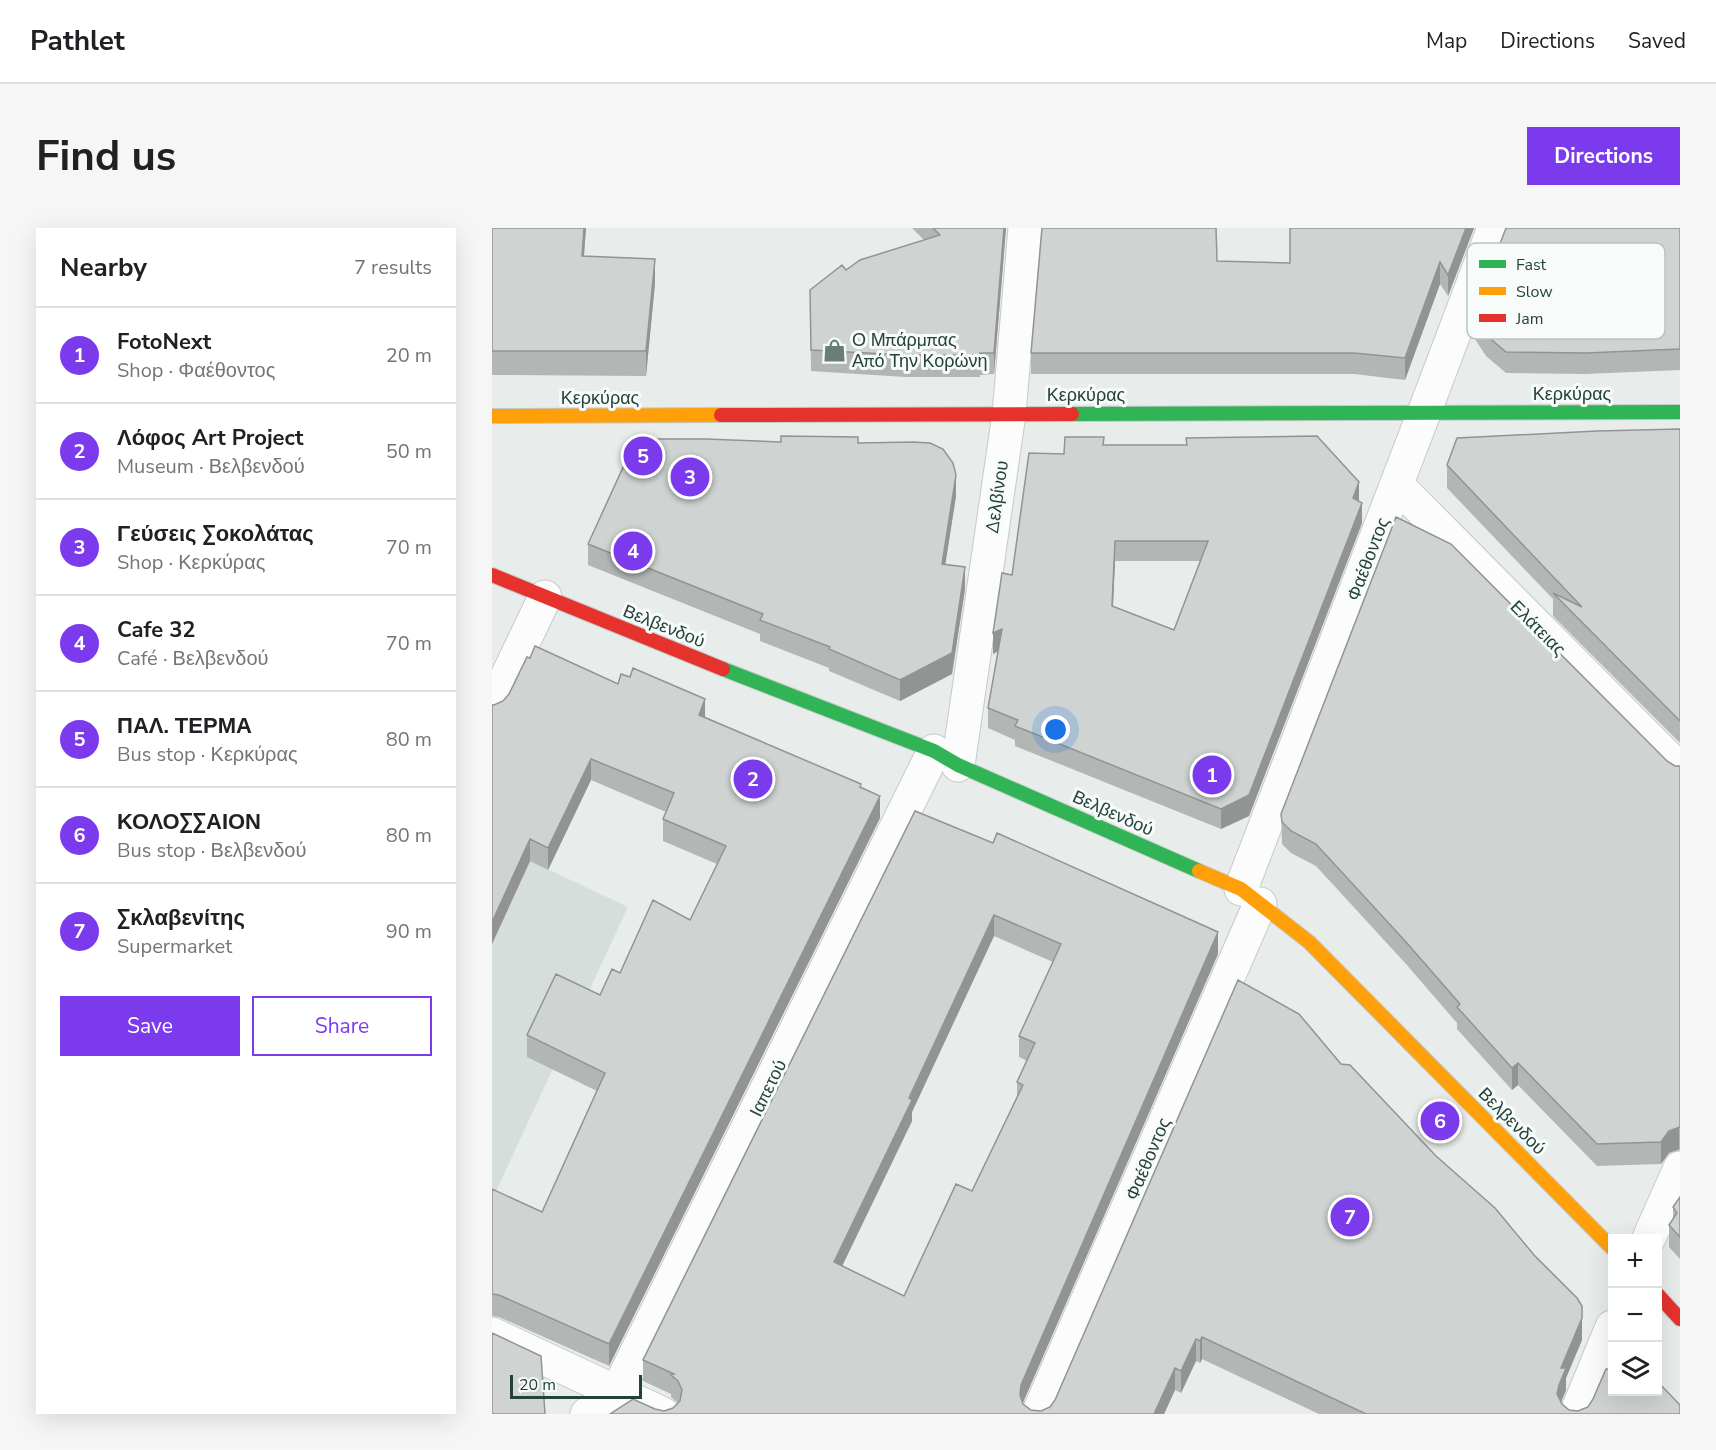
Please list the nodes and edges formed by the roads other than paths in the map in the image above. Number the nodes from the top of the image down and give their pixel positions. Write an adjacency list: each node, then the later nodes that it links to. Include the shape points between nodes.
1 (1025, 228): 7 (street, Δελβίνου)
2 (1494, 228): 3 (street, Φαέθοντος)
3 (1488, 243)
4 (1467, 299): 6 (street, Φαέθοντος)
5 (1680, 412): 6 (street, Κερκύρας)
6 (1424, 413): 7 (street, Κερκύρας); 9 (street, Φαέθοντος)
7 (1009, 414): 8 (street, Κερκύρας); 13 (street, Δελβίνου)
8 (492, 416)
9 (1397, 485): 14 (street, Ελάτειας); 15 (street, Φαέθοντος)
10 (492, 575): 11 (street, Βελβενδού)
11 (545, 597): 12 (street); 13 (street, Βελβενδού)
12 (492, 708)
13 (946, 758): 15 (street, Βελβενδού); 23 (street, Ιαπετού)
14 (1680, 770)
15 (1251, 896): 18 (street, Βελβενδού, via 1309,942); 26 (street, Φαέθοντος)
16 (1680, 1168): 17 (street)
17 (1651, 1234)
18 (1608, 1244)
19 (1662, 1298): 20 (street)
20 (1680, 1318)
21 (492, 1334): 23 (street)
22 (1608, 1337): 27 (street)
23 (617, 1392): 24 (street, Ιαπετού); 25 (street)
24 (587, 1414)
25 (663, 1414)
26 (1038, 1414)
27 (1576, 1414)

